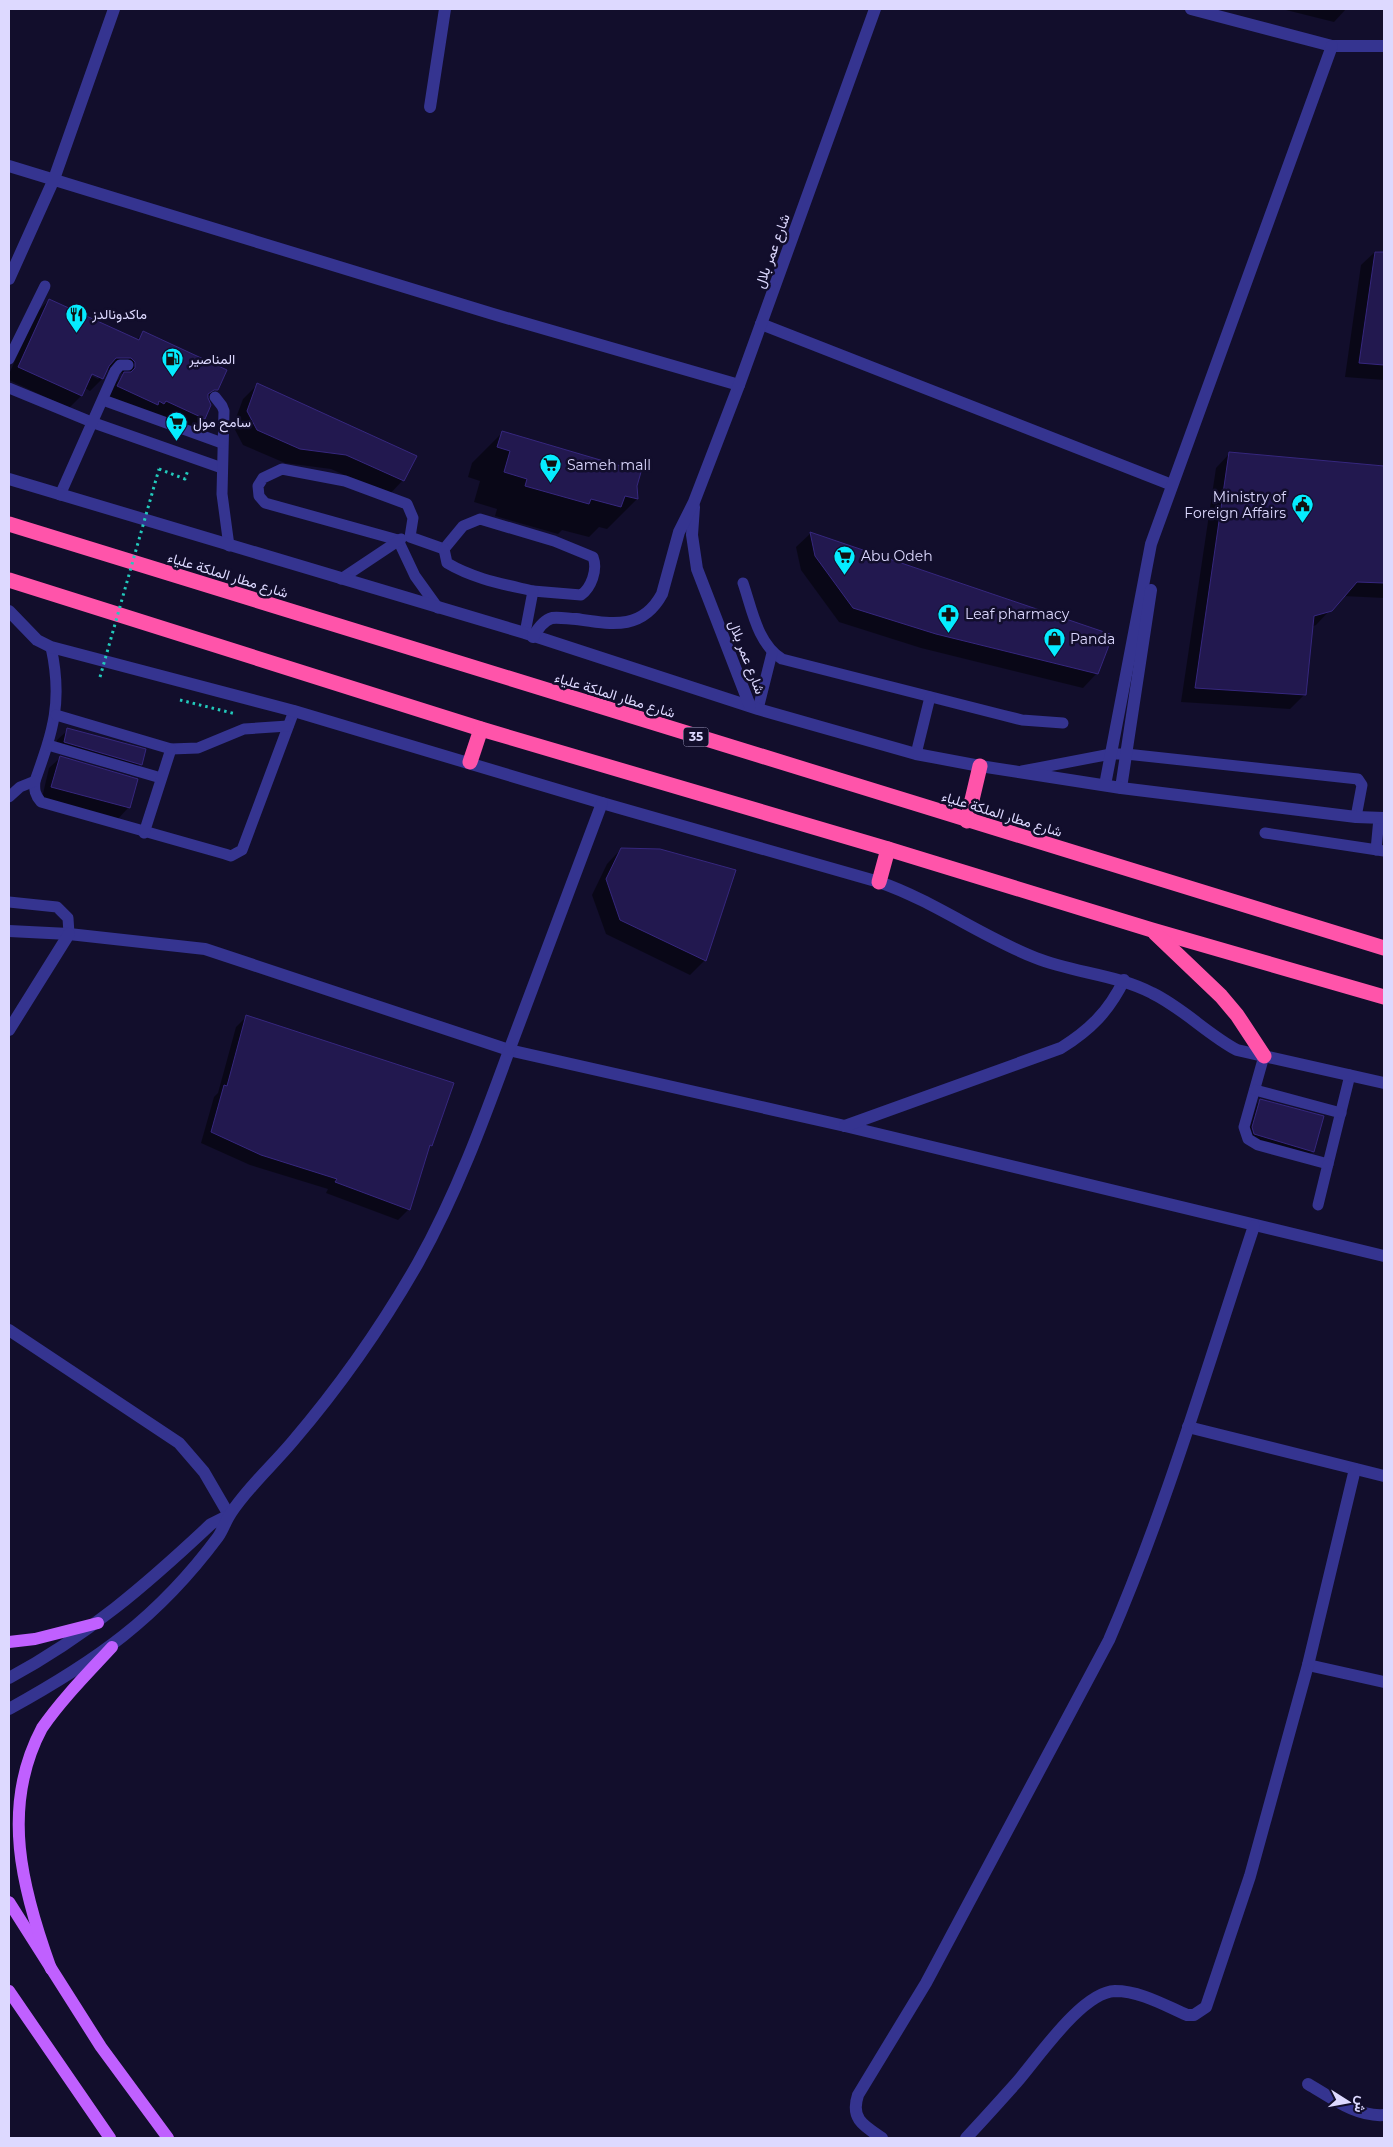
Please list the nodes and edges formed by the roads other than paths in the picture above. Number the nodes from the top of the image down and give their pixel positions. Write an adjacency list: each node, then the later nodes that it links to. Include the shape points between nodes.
1 (114, 9): 9 (street)
2 (445, 9): 7 (street)
3 (875, 9): 12 (street, شارع عمر بلال)
4 (1196, 9): 5 (street)
5 (1332, 46): 6 (street); 23 (street)
6 (1384, 46)
7 (430, 107)
8 (9, 166): 9 (street)
9 (54, 179): 10 (street); 15 (street, via 493,314)
10 (9, 279)
11 (45, 286): 13 (lane)
12 (761, 324): 15 (street, شارع عمر بلال); 23 (street)
13 (9, 359)
14 (128, 365): 18 (lane, via 117,367)
15 (739, 385): 25 (street, شارع عمر بلال)
16 (9, 388): 19 (lane)
17 (215, 397): 20 (lane, via 224,412)
18 (104, 400): 19 (lane); 20 (lane)
19 (94, 423): 21 (lane); 24 (lane)
20 (222, 443): 21 (lane)
21 (222, 468): 30 (lane)
22 (9, 479): 24 (street)
23 (1172, 486): 27 (street)
24 (60, 495): 30 (street)
25 (694, 502): 38 (street, شارع عمر بلال, via 679,532 662,594 650,610 624,623 552,618); 42 (street, شارع عمر بلال, via 692,535 697,569)
26 (9, 524): 64 (highway, شارع مطار الملكة علياء / 35)
27 (1157, 533): 51 (street, via 1151,544); 52 (street)
28 (410, 537): 29 (lane); 29 (lane, via 414,518 406,504 345,481 282,469 263,478 258,486 259,496 265,504); 31 (lane)
29 (398, 540): 32 (lane, via 370,562); 36 (lane, via 415,576)
30 (229, 546): 32 (street)
31 (444, 549): 35 (lane, via 447,563 459,570 484,581); 35 (lane, via 463,526 480,519 554,541 593,557 595,568 589,586 580,595)
32 (340, 579): 36 (street)
33 (9, 580): 47 (highway)
34 (743, 583): 40 (lane, via 763,639)
35 (533, 591): 38 (lane)
36 (438, 608): 38 (street)
37 (9, 611): 39 (street, via 37,640)
38 (529, 635): 42 (street)
39 (51, 647): 43 (street); 44 (lane, via 57,672)
40 (772, 653): 41 (lane, via 792,662); 42 (lane)
41 (930, 697): 45 (lane, via 1022,720); 50 (lane)
42 (754, 708): 50 (street)
43 (294, 711): 46 (lane); 53 (street)
44 (56, 715): 48 (lane); 49 (lane)
45 (1063, 723)
46 (288, 726): 49 (lane, via 244,729 198,748); 65 (lane, via 242,850 237,854 231,856)
47 (481, 729): 53 (highway); 67 (highway)
48 (48, 745): 56 (lane); 57 (lane)
49 (171, 749): 56 (lane)
50 (916, 754): 54 (street)
51 (1111, 754): 52 (lane); 55 (lane); 58 (street)
52 (1126, 754): 59 (street); 62 (lane, via 1358,779 1362,785)
53 (470, 762): 61 (street)
54 (980, 766): 55 (street); 64 (highway)
55 (1018, 772): 58 (street)
56 (161, 778): 65 (lane)
57 (36, 781): 60 (lane, via 20,787); 65 (lane, via 34,789 41,802)
58 (1105, 785): 59 (street)
59 (1121, 788): 62 (street)
60 (9, 797)
61 (602, 803): 69 (street); 78 (street)
62 (1356, 818): 63 (street)
63 (1382, 818): 68 (lane)
64 (967, 820): 74 (highway, شارع مطار الملكة علياء / 35)
65 (144, 833)
66 (1265, 834): 68 (lane)
67 (888, 849): 69 (highway); 71 (highway)
68 (1380, 851)
69 (879, 882): 75 (street, via 915,896 1036,958)
70 (9, 902): 73 (lane, via 57,907 68,918)
71 (1152, 930): 76 (highway); 79 (highway, via 1238,1015)
72 (9, 931): 73 (street)
73 (69, 934): 77 (street); 78 (street, via 182,945 224,954)
74 (1384, 948)
75 (1124, 980): 79 (street, via 1168,1002 1237,1050); 84 (street, via 1098,1020 1081,1036 1060,1048)
76 (1384, 997)
77 (9, 1030)
78 (509, 1050): 84 (street); 93 (street, via 480,1132 418,1263 339,1384)
79 (1264, 1056): 80 (street); 82 (lane)
80 (1350, 1075): 81 (street); 83 (lane)
81 (1384, 1083)
82 (1255, 1090): 83 (lane); 85 (lane, via 1244,1127 1248,1139 1258,1145)
83 (1341, 1113): 85 (lane)
84 (844, 1126): 87 (street)
85 (1328, 1164): 86 (lane)
86 (1318, 1205)
87 (1254, 1226): 88 (street); 90 (street)
88 (1384, 1256)
89 (9, 1330): 93 (street, via 179,1442 204,1472)
90 (1188, 1427): 91 (street); 108 (street, via 1129,1594 1109,1640 926,1983 858,2095 854,2105 856,2114 862,2124)
91 (1355, 1469): 92 (street); 97 (street)
92 (1384, 1476)
93 (229, 1515): 94 (street, via 211,1524); 96 (street, via 212,1545 164,1600)
94 (98, 1623): 95 (main road, via 36,1639); 98 (street)
95 (9, 1642)
96 (112, 1647): 100 (street, via 76,1672); 102 (main road, via 42,1729 27,1757 17,1787 13,1818 14,1850)
97 (1308, 1665): 99 (street); 109 (street, via 1250,1876 1206,2007 1194,2015 1187,2015 1128,1992 1113,1991 1099,1995 1067,2021)
98 (9, 1678)
99 (1384, 1682)
100 (9, 1709)
101 (9, 1902): 102 (main road)
102 (51, 1969): 107 (main road, via 101,2047)
103 (9, 1991): 106 (main road)
104 (1308, 2084): 105 (street, via 1352,2110)
105 (1384, 2115)
106 (110, 2138)
107 (168, 2138)
108 (882, 2138)
109 (966, 2138)

